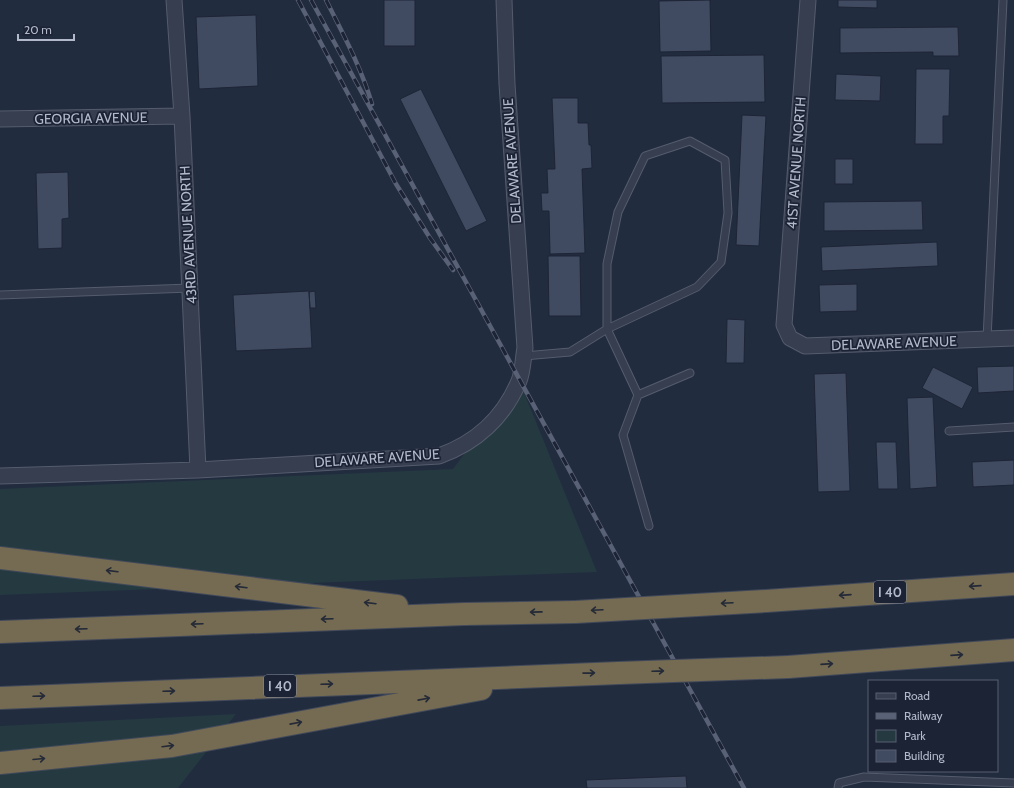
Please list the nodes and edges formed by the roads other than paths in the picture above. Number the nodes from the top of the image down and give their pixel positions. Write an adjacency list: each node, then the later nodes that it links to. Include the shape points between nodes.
1 (174, 0): 5 (street, 43RD AVENUE NORTH)
2 (504, 0): 13 (street, DELAWARE AVENUE, via 507,84 525,338)
3 (808, 0): 9 (street, 41ST AVENUE NORTH)
4 (1003, 0): 12 (lane)
5 (182, 116): 6 (street, GEORGIA AVENUE); 7 (street, 43RD AVENUE NORTH)
6 (0, 119)
7 (190, 288): 8 (lane); 18 (street, 43RD AVENUE NORTH)
8 (0, 295)
9 (784, 325): 12 (street, DELAWARE AVENUE, via 790,338 805,346)
10 (607, 328): 10 (lane, via 607,264 618,212 645,156 690,141 725,160 728,213 721,262 697,287); 13 (lane, via 570,352); 15 (lane)
11 (1014, 338): 12 (street, DELAWARE AVENUE)
12 (987, 339)
13 (524, 356): 18 (street, DELAWARE AVENUE, via 519,380 496,420 471,441 439,456)
14 (690, 374): 15 (lane)
15 (638, 395): 20 (lane, via 623,435)
16 (1014, 427): 17 (lane)
17 (949, 431)
18 (198, 470): 19 (street, DELAWARE AVENUE)
19 (0, 476)
20 (649, 526)
21 (0, 558): 23 (highway, one-way to 21)
22 (1014, 584): 23 (highway, I 40, one-way to 23, bridge, via 575,612)
23 (464, 614): 24 (highway, I 40, one-way to 24)
24 (0, 632)
25 (1014, 650): 26 (highway, I 40, one-way to 25, bridge, via 788,667)
26 (559, 674): 27 (highway, I 40, one-way to 26); 28 (highway, one-way to 26, via 172,746)
27 (0, 698)
28 (0, 763)
29 (1014, 784): 30 (lane, via 864,777 840,783)
30 (838, 788)

